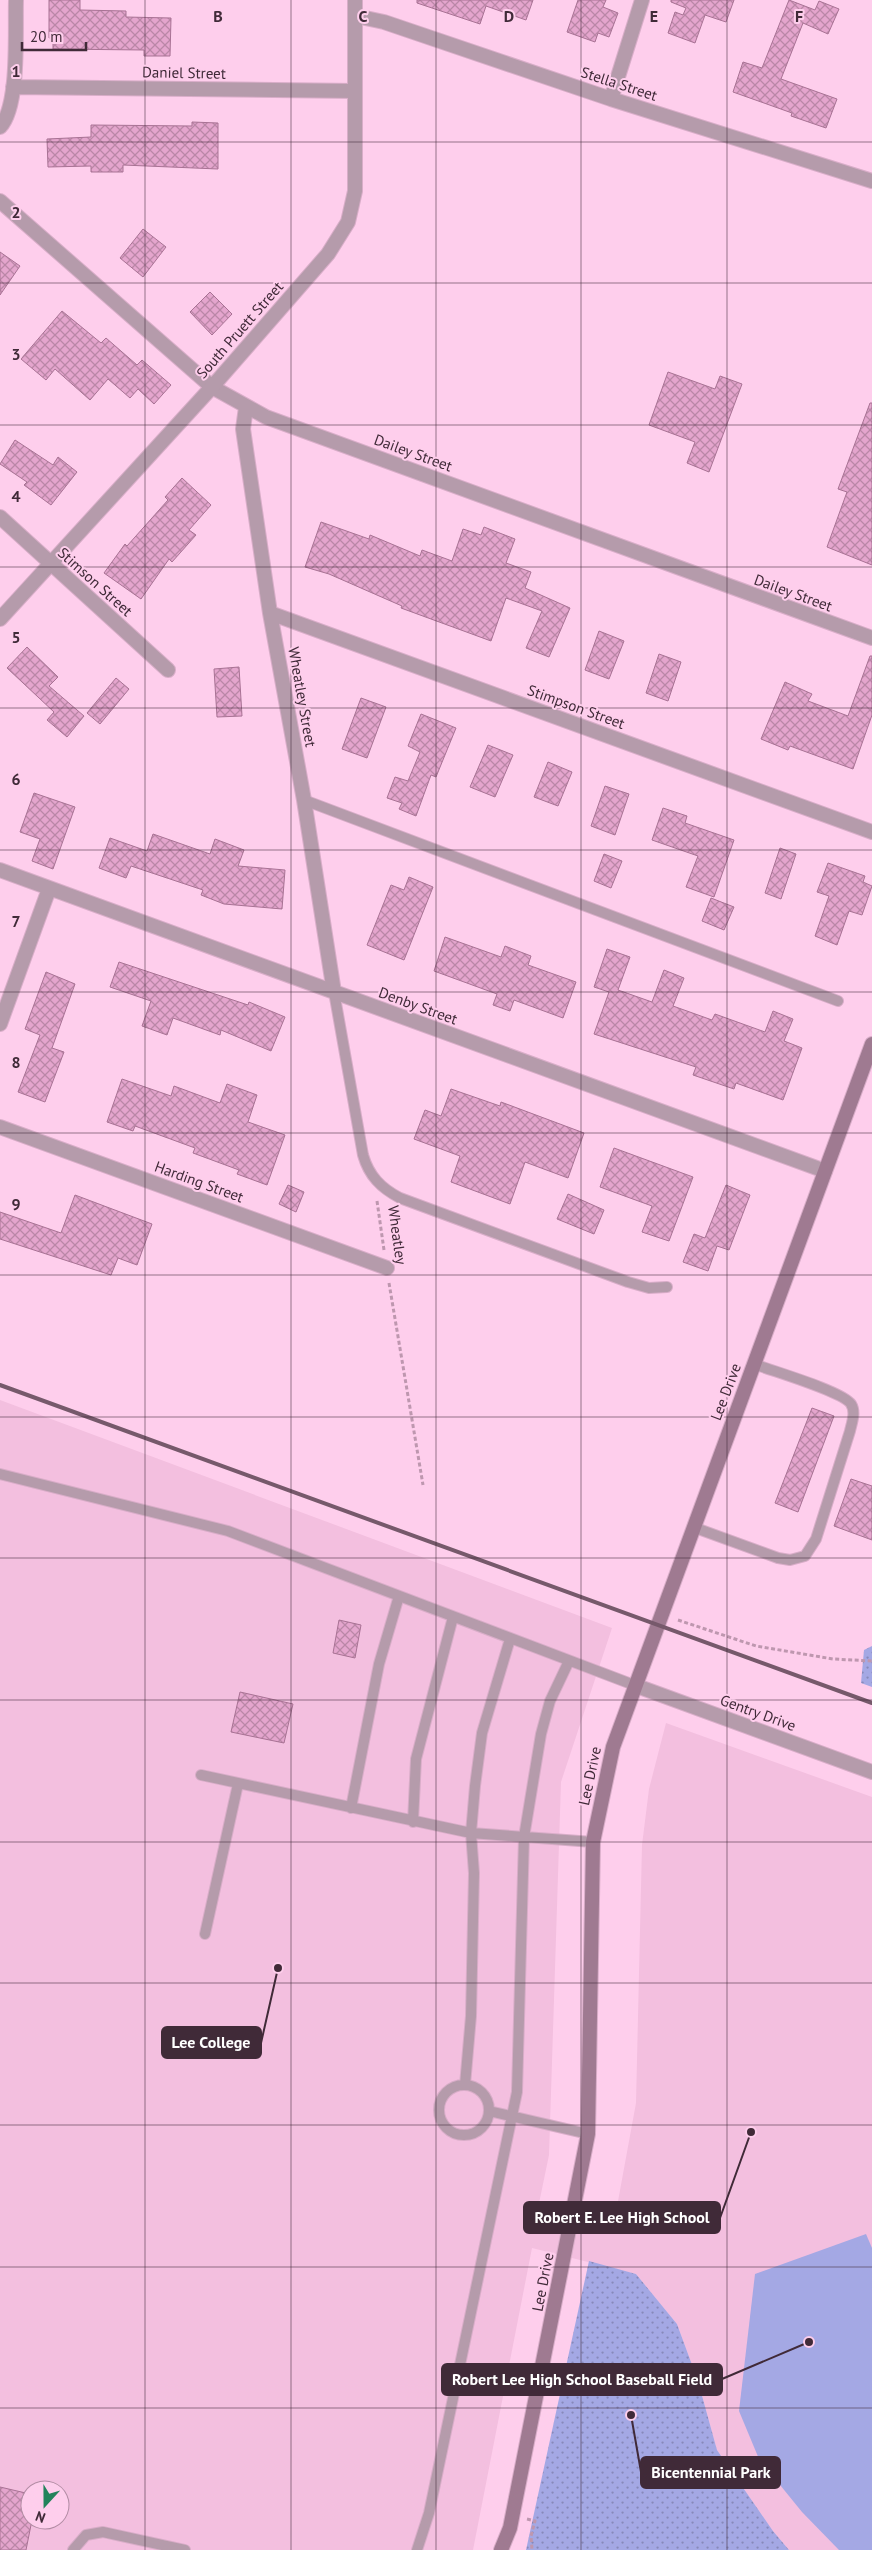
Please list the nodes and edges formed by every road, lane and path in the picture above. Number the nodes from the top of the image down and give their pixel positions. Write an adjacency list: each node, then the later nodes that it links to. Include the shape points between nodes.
1 (16, 0): 5 (street)
2 (355, 0): 4 (street, South Pruett Street)
3 (642, 0): 7 (street)
4 (356, 16): 6 (street, South Pruett Street); 7 (street, Stella Street, via 384,22)
5 (13, 87): 6 (street, Daniel Street); 8 (street, via 7,119)
6 (355, 91): 11 (street, South Pruett Street, via 355,191 348,222 328,254)
7 (612, 99): 9 (street, Stella Street)
8 (0, 127)
9 (872, 181)
10 (0, 201): 11 (street, Dailey Street)
11 (212, 387): 12 (street, Dailey Street); 14 (street, South Pruett Street)
12 (246, 408): 15 (street, Wheatley Street, via 243,429); 17 (street, Dailey Street)
13 (0, 517): 14 (street, Stimson Street)
14 (50, 562): 16 (street, South Pruett Street); 18 (street, Stimson Street)
15 (270, 612): 19 (street, Wheatley Street); 20 (street, Stimpson Street)
16 (0, 619)
17 (872, 638)
18 (168, 670)
19 (304, 800): 23 (street, Wheatley Street); 24 (lane)
20 (872, 832)
21 (0, 870): 22 (street, Denby Street)
22 (49, 889): 23 (street, Denby Street); 25 (street)
23 (334, 992): 28 (street, Denby Street); 29 (lane, via 363,1155)
24 (838, 1001)
25 (0, 1024)
26 (872, 1044): 28 (main road, Lee Drive)
27 (0, 1127): 30 (street, Harding Street)
28 (826, 1171): 32 (main road, Lee Drive)
29 (374, 1178): 30 (path, Wheatley); 31 (lane, via 386,1191 400,1198 628,1282 649,1288)
30 (387, 1268): 34 (path, Wheatley)
31 (667, 1287)
32 (754, 1364): 35 (main road, Lee Drive); 35 (lane, via 838,1394 851,1403 854,1413 850,1430 816,1539 805,1556 790,1560)
33 (0, 1474): 36 (lane, via 228,1531)
34 (423, 1485)
35 (693, 1527): 37 (main road, Lee Drive)
36 (399, 1596): 38 (lane); 46 (lane, via 379,1664)
37 (660, 1615): 41 (path, via 756,1646 833,1659); 42 (main road, Lee Drive)
38 (453, 1617): 39 (lane); 47 (lane, via 416,1760)
39 (510, 1638): 40 (lane); 48 (lane, via 482,1733)
40 (569, 1661): 42 (lane); 49 (lane, via 550,1701 541,1734)
41 (872, 1661)
42 (634, 1685): 43 (street, Gentry Drive); 50 (main road, Lee Drive, via 612,1747)
43 (872, 1772)
44 (201, 1775): 45 (lane)
45 (238, 1784): 46 (lane); 51 (lane)
46 (351, 1808): 47 (lane)
47 (413, 1822): 48 (lane)
48 (471, 1834): 49 (lane); 52 (lane, via 474,1873 471,2006)
49 (524, 1837): 50 (lane); 54 (lane, via 517,2092)
50 (593, 1842): 55 (main road, Lee Drive)
51 (205, 1934)
52 (465, 2084): 53 (lane, via 485,2096); 53 (lane, via 450,2089 440,2102 440,2118 445,2126 459,2134 476,2132 488,2120)
53 (489, 2111): 54 (lane)
54 (511, 2116): 55 (lane); 60 (lane, via 429,2513)
55 (588, 2134): 61 (main road, Lee Drive, via 510,2528)
56 (168, 2546): 57 (lane, via 103,2532 86,2535); 58 (lane); 59 (lane)
57 (73, 2550)
58 (158, 2550)
59 (185, 2550)
60 (417, 2550)
61 (501, 2550)

